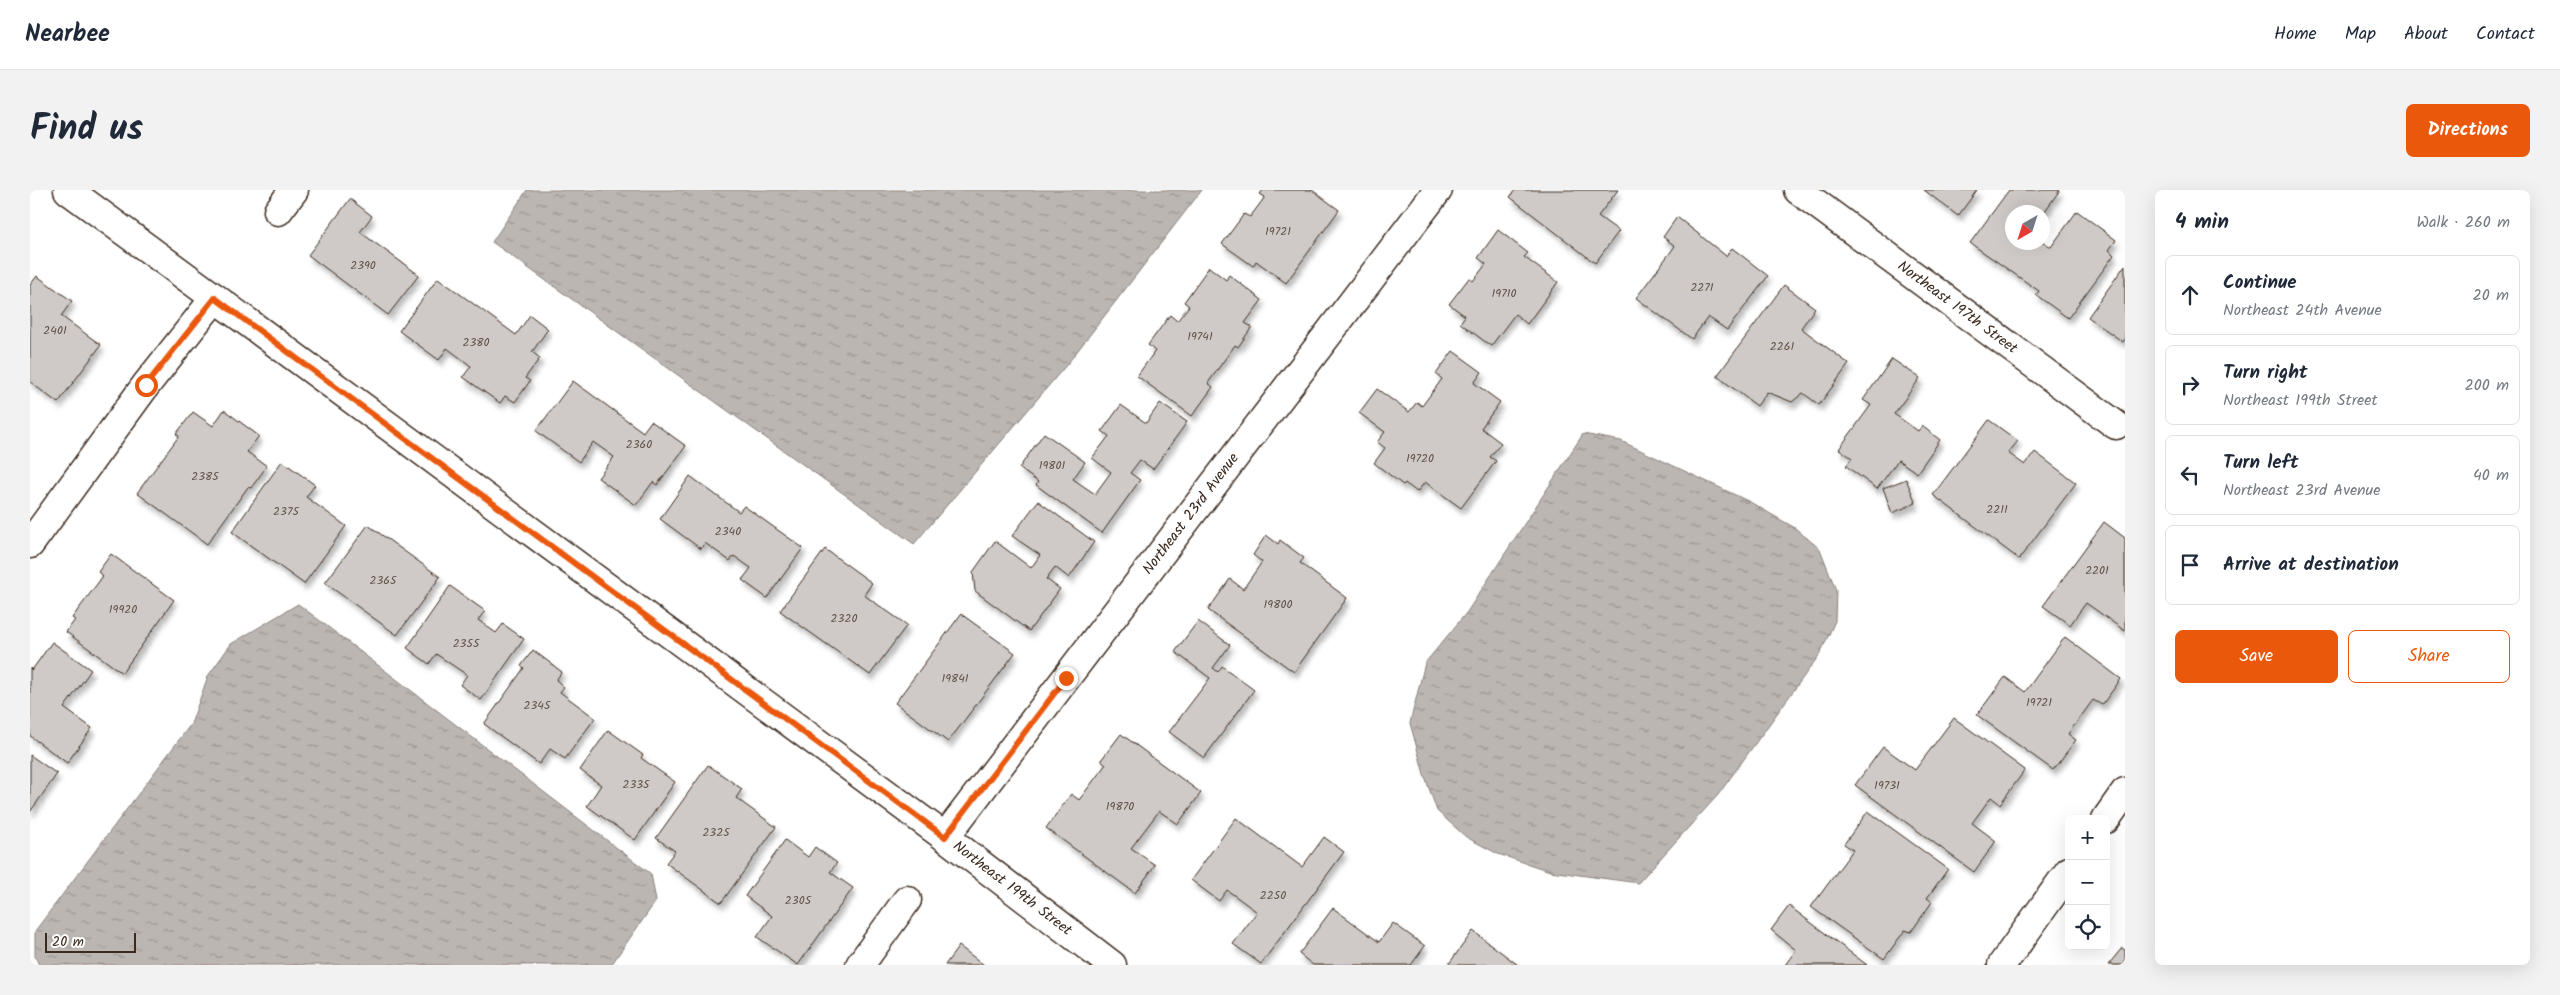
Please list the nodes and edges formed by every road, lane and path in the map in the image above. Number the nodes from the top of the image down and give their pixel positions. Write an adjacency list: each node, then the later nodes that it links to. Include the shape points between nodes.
1 (68, 190): 4 (street, Northeast 199th Street)
2 (1438, 190): 9 (street, Northeast 23rd Avenue)
3 (1798, 190): 5 (street, Northeast 197th Street)
4 (215, 298): 6 (street, via 146,385); 9 (street, Northeast 199th Street)
5 (2116, 424)
6 (30, 544)
7 (2125, 792): 8 (street)
8 (2109, 815)
9 (945, 837): 13 (street, Northeast 199th Street)
10 (2065, 877): 14 (street)
11 (907, 900): 12 (street)
12 (860, 965)
13 (1112, 965)
14 (2002, 965)

